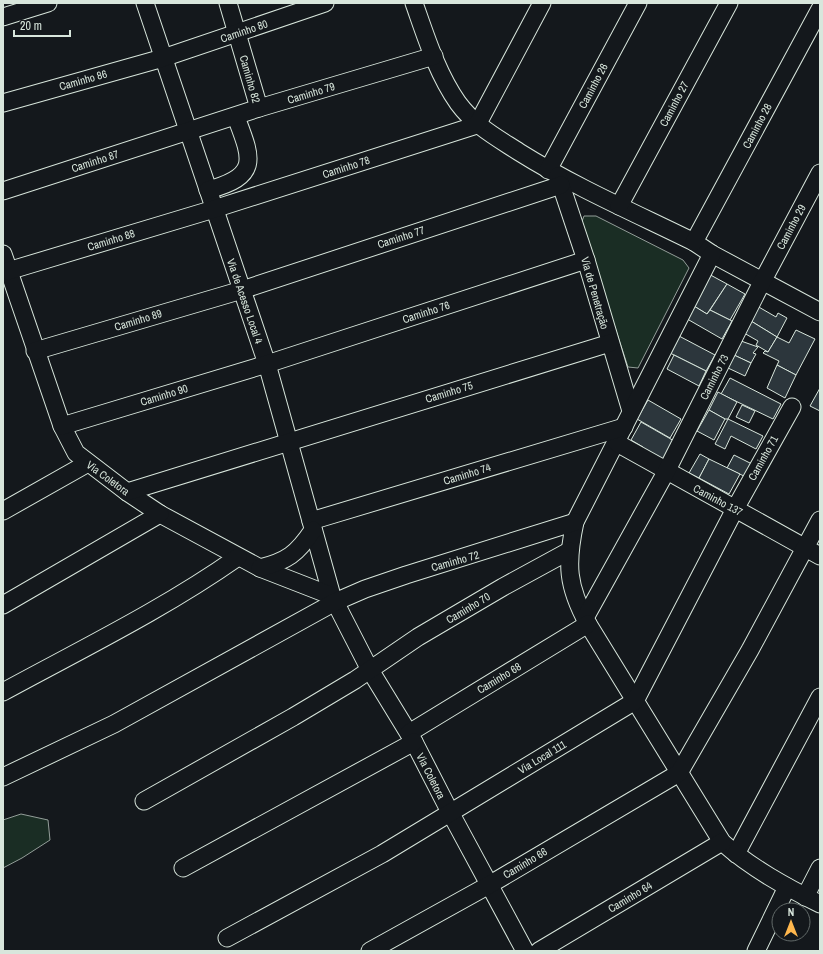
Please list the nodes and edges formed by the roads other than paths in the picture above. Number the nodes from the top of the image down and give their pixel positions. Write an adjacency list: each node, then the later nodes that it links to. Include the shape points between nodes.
1 (48, 3): 10 (street)
2 (146, 3): 13 (street, Via de Acesso Local 4)
3 (228, 3): 11 (street, Caminho 82)
4 (324, 3): 11 (street, Caminho 80)
5 (414, 3): 12 (street)
6 (542, 3): 17 (street)
7 (638, 3): 20 (street, Caminho 26)
8 (729, 3): 23 (street, Caminho 27)
9 (820, 9): 25 (street, Caminho 28)
10 (3, 17)
11 (237, 33): 13 (street, Caminho 80); 15 (street, Caminho 82)
12 (434, 56): 15 (street, Caminho 79); 17 (street, via 458,103)
13 (163, 58): 14 (street, Caminho 86); 18 (street, Via de Acesso Local 4)
14 (3, 102)
15 (258, 108): 16 (street, Caminho 79)
16 (236, 117): 18 (street, Caminho 79); 21 (street, via 249,158 245,171 234,180)
17 (477, 125): 20 (street); 24 (street, Caminho 78)
18 (188, 131): 21 (street, Via de Acesso Local 4); 22 (street, Caminho 87)
19 (820, 173): 30 (street, Caminho 29)
20 (556, 177): 23 (street); 28 (street, Via de Penetração); 31 (street, Caminho 77)
21 (208, 190): 24 (street, Via de Acesso Local 4)
22 (3, 191)
23 (619, 206): 25 (street)
24 (214, 209): 29 (street, Caminho 88); 31 (street, Via de Acesso Local 4)
25 (694, 242): 27 (street)
26 (3, 254): 29 (street, Via Coletora)
27 (712, 254): 30 (street); 37 (street)
28 (586, 260): 33 (street, Via de Penetração); 35 (street, Caminho 76)
29 (8, 271): 34 (street, Via Coletora)
30 (762, 282): 32 (street); 43 (street, Caminho 73)
31 (242, 290): 34 (street, Caminho 89); 35 (street, Via de Acesso Local 4)
32 (820, 312)
33 (610, 342): 37 (street, Via de Penetração); 40 (street, Caminho 75)
34 (35, 351): 38 (street, Via Coletora)
35 (267, 364): 38 (street, Caminho 90); 40 (street, Via de Acesso Local 4)
36 (792, 407): 45 (street, Caminho 71)
37 (631, 410): 39 (street)
38 (62, 426): 42 (street, Via Coletora, via 76,453)
39 (624, 427): 41 (street); 50 (street, Caminho 74)
40 (288, 442): 44 (street, Caminho 75); 50 (street, Via de Acesso Local 4)
41 (617, 444): 43 (street, Caminho 137); 49 (street)
42 (88, 463): 44 (street, Via Coletora); 46 (street)
43 (666, 472): 45 (street, Caminho 137); 57 (street, Caminho 73)
44 (127, 492): 47 (street, Via Coletora)
45 (735, 509): 52 (street, Caminho 137); 61 (street, Caminho 71)
46 (3, 511)
47 (160, 514): 53 (street, Via Coletora); 56 (street)
48 (820, 520): 52 (street)
49 (575, 522): 51 (street); 55 (street, Caminho 72)
50 (312, 526): 54 (street, via 301,547 292,556); 55 (street, Via de Acesso Local 4)
51 (569, 551): 57 (street, via 574,597); 58 (street, Caminho 70, via 502,587)
52 (813, 552): 63 (street, via 750,650)
53 (238, 557): 54 (street, Via Coletora); 59 (street, via 214,574 101,639)
54 (260, 568): 55 (street, Via Coletora)
55 (333, 599): 58 (street, Via Coletora); 64 (street, Caminho 72, via 114,724)
56 (3, 605)
57 (586, 621): 61 (street); 62 (street, Caminho 68)
58 (370, 670): 62 (street, Via Coletora); 65 (street, Caminho 70)
59 (3, 692)
60 (820, 697): 68 (street)
61 (635, 702): 63 (street); 66 (street, Via Local 111)
62 (412, 737): 66 (street, Via Coletora); 69 (street, Caminho 68)
63 (679, 773): 67 (street); 71 (street, Caminho 66)
64 (3, 777)
65 (144, 801)
66 (450, 812): 71 (street, Via Coletora); 75 (street, Via Local 111, via 382,854)
67 (722, 842): 68 (street); 78 (street, Caminho 64)
68 (736, 854): 72 (street)
69 (183, 868)
70 (820, 868): 73 (street)
71 (489, 885): 76 (street, Caminho 66); 77 (street, Via Coletora)
72 (787, 887): 73 (street); 79 (street)
73 (805, 897): 74 (street)
74 (820, 904)
75 (227, 938)
76 (370, 951)
77 (525, 951)
78 (539, 951)
79 (756, 951)

